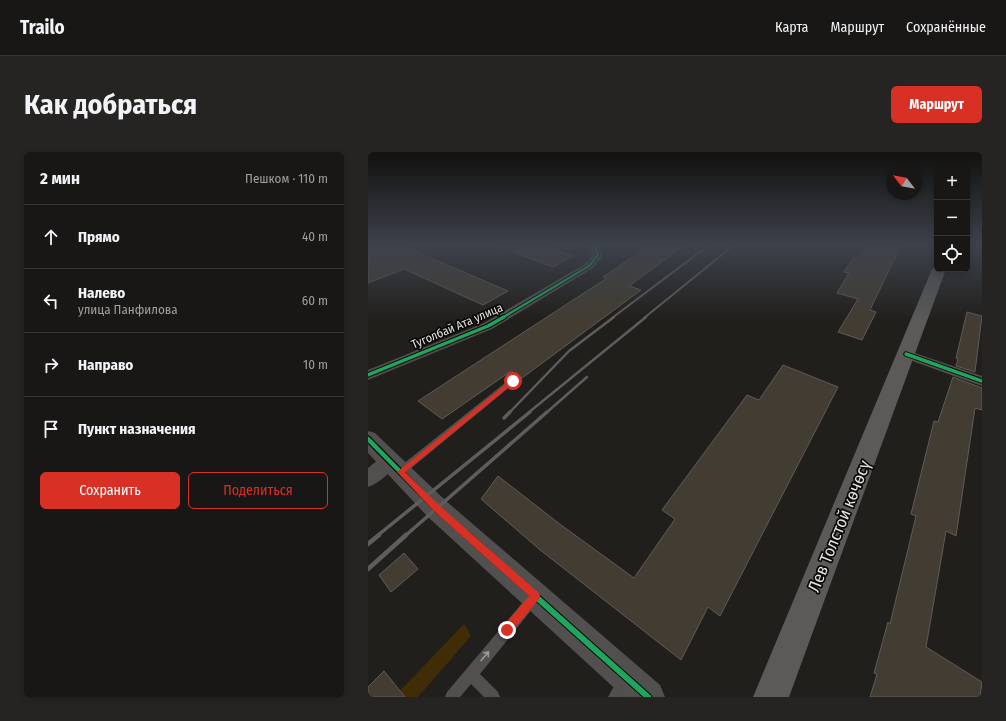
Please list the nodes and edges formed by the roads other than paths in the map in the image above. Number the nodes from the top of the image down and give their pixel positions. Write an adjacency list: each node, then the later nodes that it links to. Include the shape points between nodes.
1 (582, 270): 4 (street, Туголбай Ата улица, via 488,326)
2 (938, 272): 3 (main road, Лев Толстой көчөсү)
3 (906, 354): 6 (street); 15 (main road, Лев Толстой көчөсү)
4 (368, 375)
5 (513, 381): 8 (lane)
6 (982, 381)
7 (368, 439): 8 (street)
8 (395, 466): 9 (street); 10 (street, via 437,509)
9 (368, 479)
10 (536, 596): 11 (lane, one-way to 10); 12 (street)
11 (471, 674): 13 (lane); 14 (lane)
12 (630, 691)
13 (452, 697)
14 (493, 697)
15 (771, 697)

